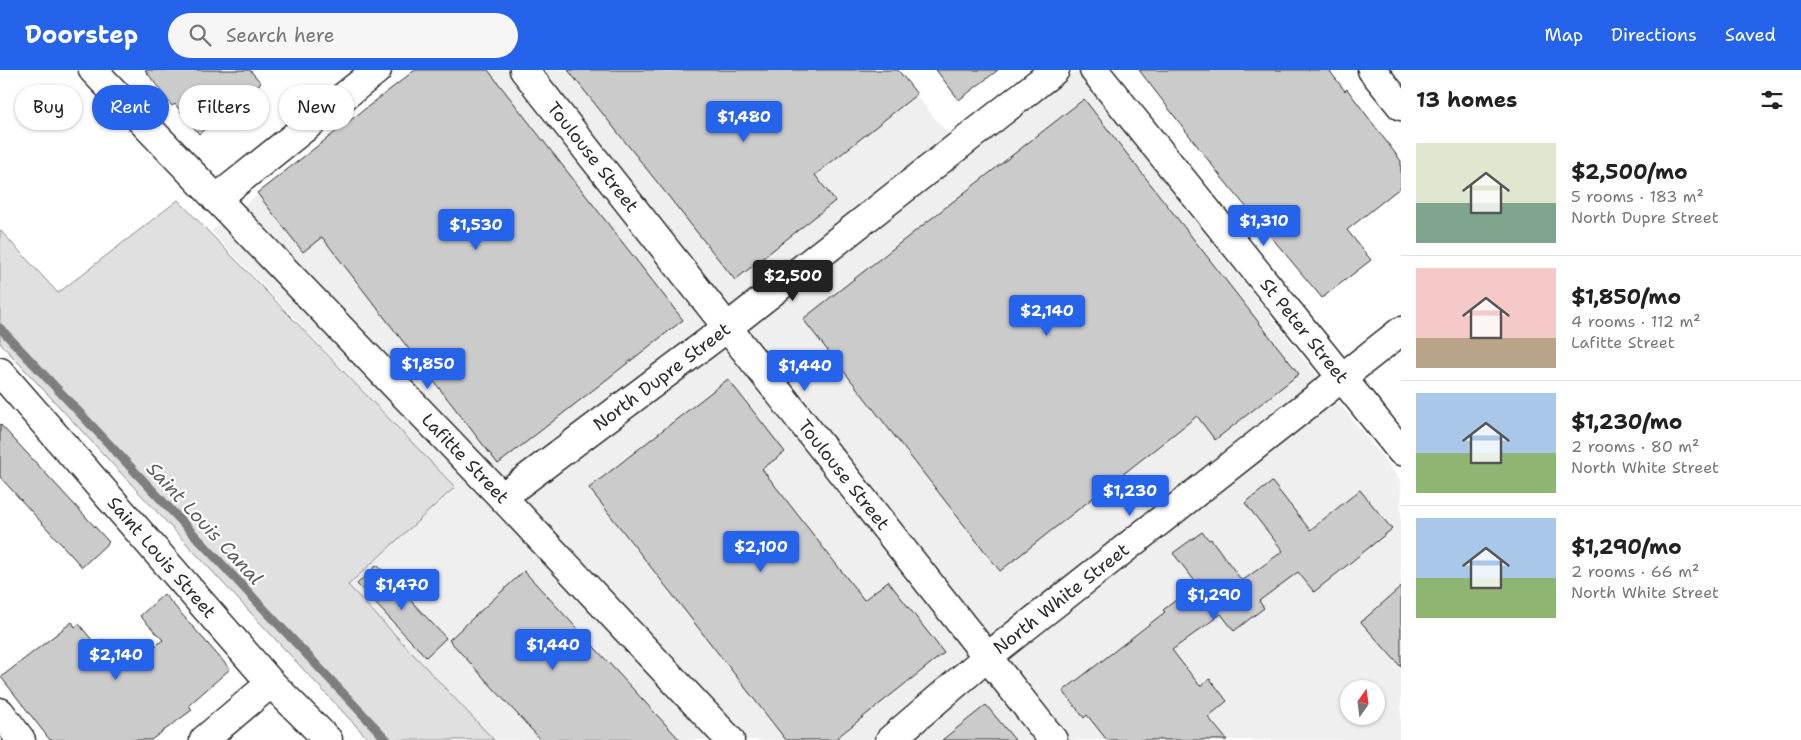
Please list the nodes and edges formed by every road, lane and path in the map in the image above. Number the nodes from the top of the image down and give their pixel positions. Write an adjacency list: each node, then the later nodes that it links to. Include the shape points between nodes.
1 (93, 70): 8 (street, Lafitte Street)
2 (377, 70): 8 (street)
3 (524, 70): 9 (street, Toulouse Street)
4 (1055, 70): 9 (street, North Dupre Street)
5 (1094, 70): 12 (street, St Peter Street)
6 (1372, 70): 7 (street)
7 (1401, 106)
8 (216, 199): 14 (street, Lafitte Street)
9 (728, 327): 14 (street, North Dupre Street); 15 (street, Toulouse Street)
10 (1401, 331): 12 (street, North White Street)
11 (0, 372): 16 (street, Saint Louis Street)
12 (1342, 377): 13 (street, St Peter Street); 15 (street, North White Street)
13 (1401, 452)
14 (502, 497): 21 (street, Lafitte Street)
15 (986, 658): 22 (street, North White Street); 23 (street, Toulouse Street)
16 (271, 683): 19 (street); 20 (street, Saint Louis Street)
17 (0, 712): 18 (street)
18 (21, 740)
19 (204, 740)
20 (328, 740)
21 (730, 740)
22 (890, 740)
23 (1053, 740)

